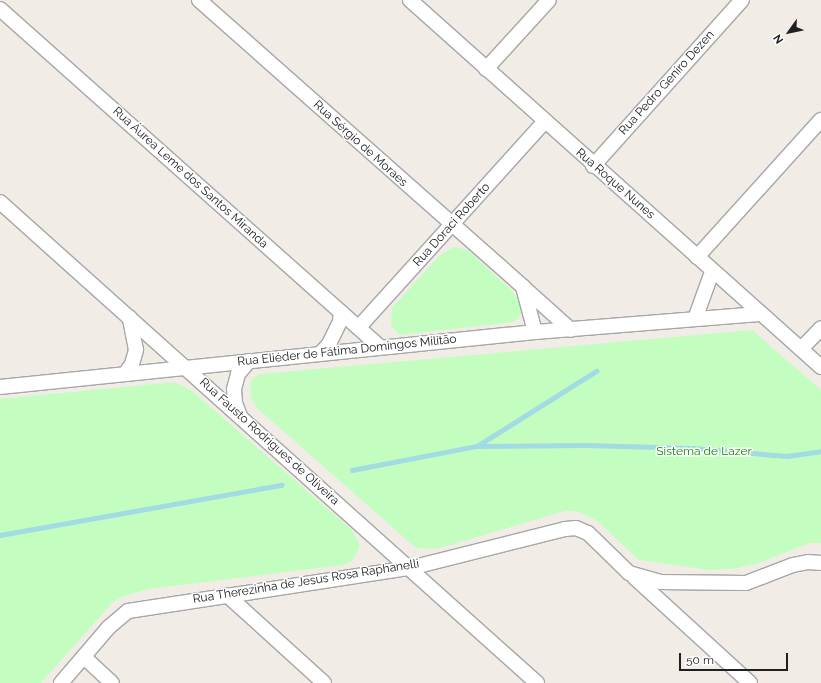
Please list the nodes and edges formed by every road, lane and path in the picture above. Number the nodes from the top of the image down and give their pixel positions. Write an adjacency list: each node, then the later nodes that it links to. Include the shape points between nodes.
1 (199, 0): 11 (street, Rua Sérgio de Moraes)
2 (410, 0): 6 (street, Rua Roque Nunes)
3 (549, 0): 6 (street)
4 (742, 0): 9 (street, Rua Pedro Geniro Dezen)
5 (0, 9): 15 (street, Rua Áurea Leme dos Santos Miranda)
6 (486, 69): 8 (street, Rua Roque Nunes)
7 (821, 120): 12 (street)
8 (544, 122): 9 (street, Rua Roque Nunes); 11 (street, Rua Doraci Roberto)
9 (593, 166): 12 (street, Rua Roque Nunes)
10 (0, 202): 17 (street, Rua Fausto Rodrigues de Oliveira)
11 (452, 226): 14 (street, Rua Sérgio de Moraes); 19 (street, Rua Doraci Roberto)
12 (697, 257): 13 (street, Rua Roque Nunes)
13 (712, 272): 16 (street, Rua Roque Nunes); 18 (street)
14 (522, 287): 21 (street, Rua Sérgio de Moraes); 22 (street)
15 (341, 312): 19 (street, Rua Áurea Leme dos Santos Miranda); 25 (street, via 337,327)
16 (759, 314): 18 (street, Rua Eliéder de Fátima Domingos Militão); 24 (street, Rua Roque Nunes)
17 (130, 318): 28 (street, Rua Fausto Rodrigues de Oliveira); 29 (street, via 136,350 132,364)
18 (694, 319): 21 (street, Rua Eliéder de Fátima Domingos Militão)
19 (359, 327): 23 (street, Rua Áurea Leme dos Santos Miranda)
20 (821, 328): 24 (street)
21 (572, 330): 22 (street, Rua Eliéder de Fátima Domingos Militão)
22 (535, 332): 23 (street, Rua Eliéder de Fátima Domingos Militão)
23 (380, 347): 25 (street, Rua Eliéder de Fátima Domingos Militão)
24 (802, 349): 27 (street, Rua Roque Nunes)
25 (321, 353): 26 (street, Rua Eliéder de Fátima Domingos Militão)
26 (248, 361): 28 (street, Rua Eliéder de Fátima Domingos Militão); 31 (street, via 238,374 234,389)
27 (821, 367)
28 (185, 368): 29 (street, Rua Eliéder de Fátima Domingos Militão); 31 (street, Rua Fausto Rodrigues de Oliveira)
29 (125, 374): 30 (street, Rua Eliéder de Fátima Domingos Militão)
30 (0, 386)
31 (240, 417): 33 (street, Rua Fausto Rodrigues de Oliveira)
32 (821, 563): 34 (street, Rua Therezinha de Jesus Rosa Raphanelli, via 808,562 762,579 731,584 671,584 645,580)
33 (410, 568): 34 (street, Rua Therezinha de Jesus Rosa Raphanelli, via 576,528 588,533); 35 (street, Rua Therezinha de Jesus Rosa Raphanelli); 40 (street, Rua Fausto Rodrigues de Oliveira)
34 (629, 573): 41 (street)
35 (227, 595): 36 (street, Rua Therezinha de Jesus Rosa Raphanelli, via 128,611 109,627); 39 (street)
36 (84, 657): 37 (street, Rua Therezinha de Jesus Rosa Raphanelli); 38 (street)
37 (61, 683)
38 (112, 683)
39 (324, 683)
40 (537, 683)
41 (750, 683)

